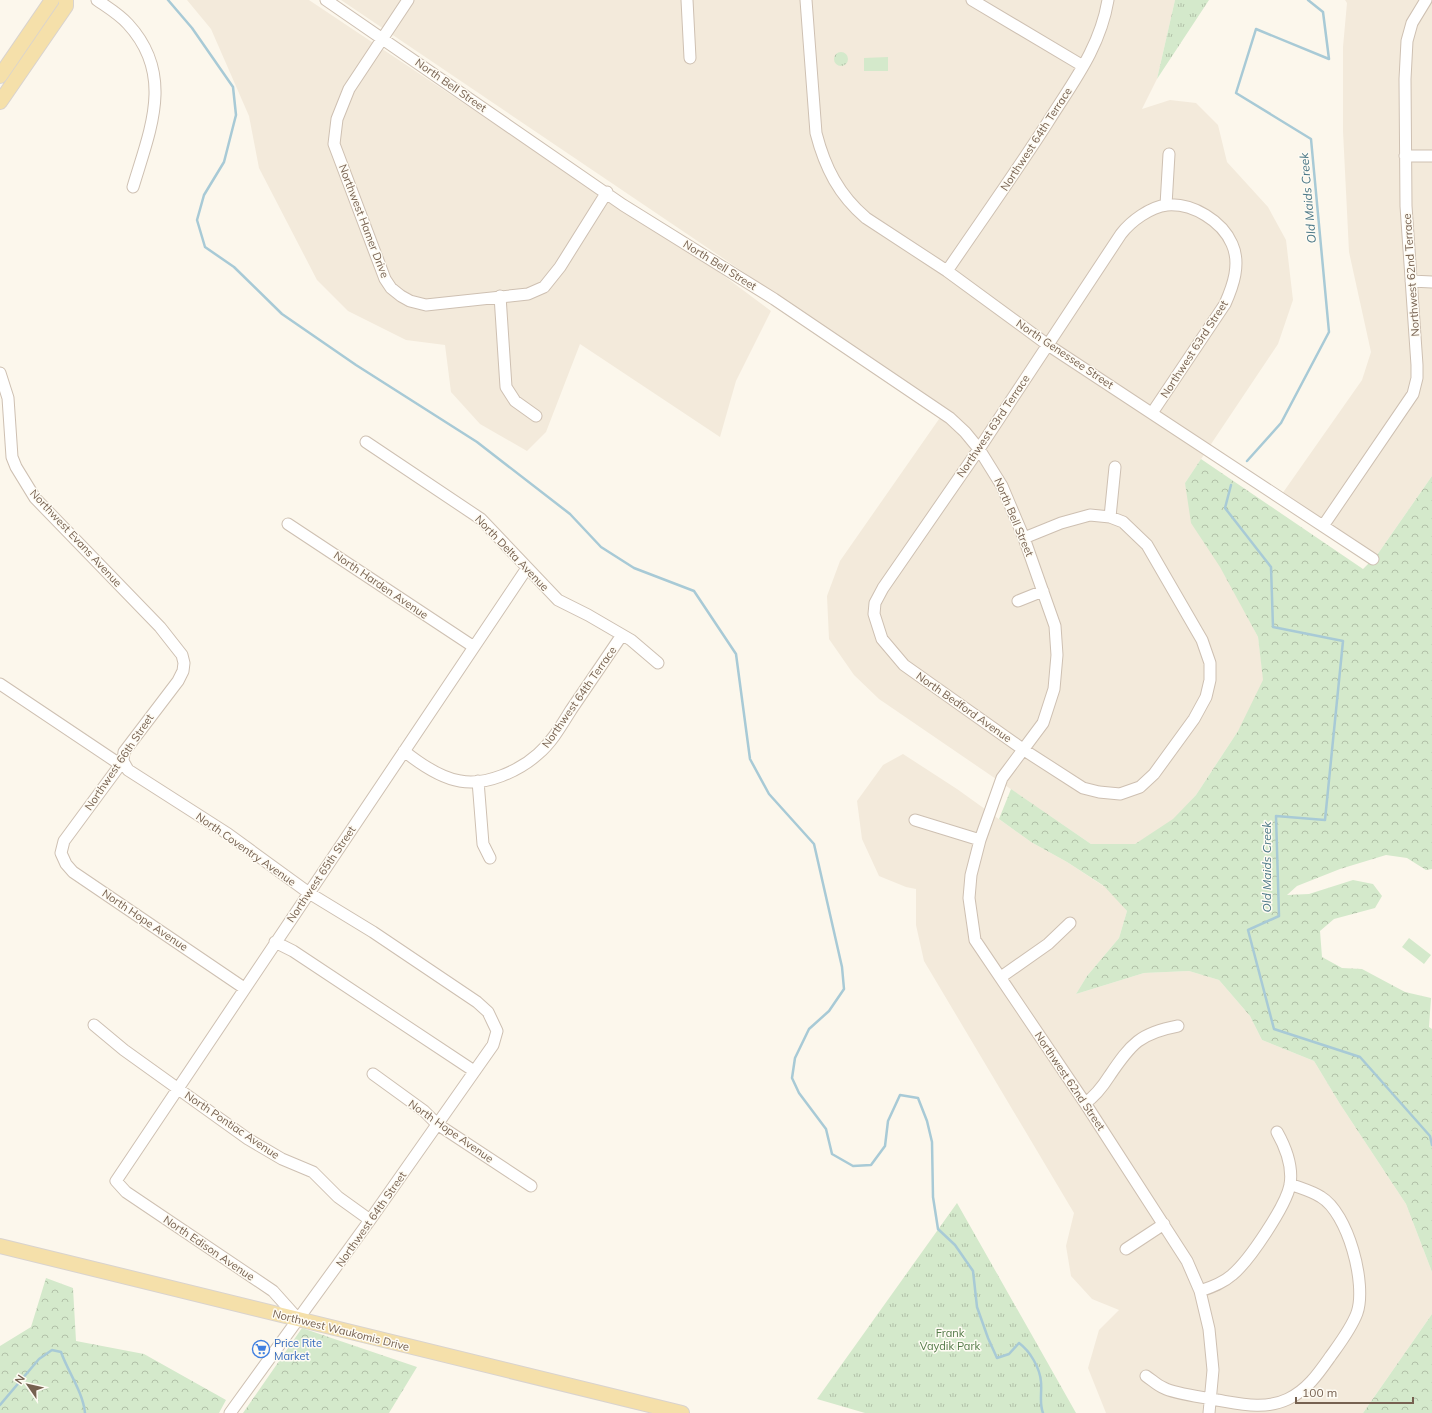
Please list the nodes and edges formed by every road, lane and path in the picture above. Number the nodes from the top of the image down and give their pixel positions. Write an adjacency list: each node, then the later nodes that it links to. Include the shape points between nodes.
1 (52, 0): 14 (main road)
2 (66, 0): 15 (main road, via 66,6)
3 (97, 0): 19 (street, via 118,14 136,34 149,59 154,76 154,114)
4 (326, 0): 11 (street, North Bell Street)
5 (408, 0): 11 (street, Northwest Hamer Drive)
6 (687, 0): 12 (street)
7 (806, 0): 22 (street, North Genessee Street, via 816,133 833,179 844,196 866,218)
8 (972, 0): 13 (street)
9 (1108, 0): 13 (street, Northwest 64th Terrace, via 1101,31)
10 (1426, 0): 17 (street, Northwest 62nd Terrace, via 1412,23 1408,41 1405,79)
11 (382, 38): 20 (street, North Bell Street); 25 (street, Northwest Hamer Drive, via 343,100 337,119 334,144 385,279 401,296 426,305)
12 (690, 58)
13 (1083, 66): 22 (street, Northwest 64th Terrace)
14 (0, 76)
15 (0, 102)
16 (1169, 154): 21 (street)
17 (1405, 156): 18 (street); 23 (street, Northwest 62nd Terrace)
18 (1432, 156)
19 (133, 187)
20 (607, 192): 25 (street, Northwest Hamer Drive, via 560,267 544,287 528,294); 31 (street, North Bell Street, via 623,205 774,299 950,418)
21 (1166, 205): 26 (street, Northwest 63rd Terrace, via 1142,215 1127,227); 28 (street, Northwest 63rd Street, via 1188,207 1223,229 1233,246 1236,267 1233,285 1225,304)
22 (947, 271): 26 (street, North Genessee Street)
23 (1411, 281): 24 (street); 35 (street, Northwest 62nd Terrace, via 1417,365 1417,378 1412,394)
24 (1432, 282)
25 (500, 296): 29 (street, via 506,387 515,401)
26 (1048, 344): 28 (street, North Genessee Street); 31 (street, Northwest 63rd Terrace)
27 (0, 373): 43 (street, Northwest Evans Avenue, via 8,398 12,457 35,498 160,627 182,655)
28 (1152, 413): 35 (street, North Genessee Street)
29 (536, 416)
30 (366, 442): 38 (street, North Delta Avenue, via 481,519)
31 (979, 449): 36 (street, North Bell Street, via 1002,486); 45 (street, Northwest 63rd Terrace, via 875,603 874,614 882,639)
32 (1115, 467): 33 (street)
33 (1110, 517): 36 (street, via 1090,515); 47 (street, via 1123,522 1147,545 1202,640 1210,663 1206,697 1194,719 1154,774 1140,787 1120,794 1083,788)
34 (288, 524): 42 (street, North Harden Avenue)
35 (1323, 526): 37 (street, North Genessee Street)
36 (1024, 538): 39 (street, North Bell Street)
37 (1373, 559)
38 (527, 568): 41 (street, North Delta Avenue, via 558,600); 42 (street, Northwest 65th Street)
39 (1043, 591): 40 (street); 47 (street, North Bell Street, via 1055,626 1057,672 1043,722)
40 (1018, 601)
41 (622, 635): 44 (street, North Delta Avenue); 50 (street, Northwest 64th Terrace, via 543,750 510,772)
42 (474, 647): 48 (street, Northwest 65th Street)
43 (184, 663): 49 (street, Northwest 66th Street, via 178,681 135,736 124,752)
44 (658, 663)
45 (904, 665): 47 (street, North Bedford Avenue)
46 (0, 684): 49 (street, North Coventry Avenue, via 115,761)
47 (1024, 750): 52 (street, North Bell Street, via 1002,778)
48 (404, 751): 50 (street, Northwest 64th Terrace, via 459,781); 55 (street, Northwest 65th Street)
49 (123, 761): 53 (street, Northwest 66th Street); 55 (street, North Coventry Avenue, via 128,770 228,834)
50 (478, 781): 54 (street, via 483,844)
51 (915, 820): 52 (street)
52 (980, 840): 57 (street, North Bell Street, via 971,875 969,898)
53 (64, 841): 60 (street, North Hope Avenue, via 61,853 73,872)
54 (490, 858)
55 (309, 893): 58 (street, Northwest 65th Street); 61 (street, North Coventry Avenue, via 478,1002)
56 (1070, 923): 59 (street, via 1054,940)
57 (975, 940): 59 (street, Northwest 62nd Street)
58 (275, 942): 60 (street, Northwest 65th Street); 64 (street, via 293,951)
59 (1001, 977): 67 (street, Northwest 62nd Street)
60 (244, 988): 66 (street, Northwest 65th Street)
61 (492, 1018): 64 (street, Northwest 64th Street, via 497,1031 493,1045)
62 (94, 1026): 66 (street, North Pontiac Avenue)
63 (1178, 1026): 67 (street, via 1158,1030 1131,1047 1098,1093)
64 (474, 1071): 68 (street, Northwest 64th Street)
65 (373, 1074): 68 (street, North Hope Avenue, via 424,1110)
66 (178, 1088): 70 (street, Northwest 65th Street); 73 (street, North Pontiac Avenue, via 248,1139 282,1159 313,1172 338,1197)
67 (1085, 1103): 74 (street, Northwest 62nd Street)
68 (437, 1124): 72 (street, North Hope Avenue); 73 (street, Northwest 64th Street)
69 (1277, 1132): 71 (street, via 1284,1144 1290,1168)
70 (116, 1181): 78 (street, North Edison Avenue, via 126,1192 273,1291)
71 (1290, 1184): 77 (street, via 1278,1214 1245,1261 1234,1274 1221,1283); 80 (street, via 1321,1197 1334,1209 1346,1230 1358,1275 1360,1294 1357,1312 1347,1332 1316,1378 1304,1390 1288,1400 1272,1405 1255,1406)
72 (531, 1186)
73 (370, 1220): 78 (street, Northwest 64th Street)
74 (1164, 1224): 76 (street); 77 (street, Northwest 62nd Street, via 1187,1261)
75 (0, 1246): 78 (main road, Northwest Waukomis Drive)
76 (1126, 1249)
77 (1200, 1291): 80 (street, Northwest 62nd Street, via 1209,1329)
78 (299, 1320): 81 (street, Northwest 64th Street); 82 (main road, Northwest Waukomis Drive)
79 (1146, 1376): 80 (street, via 1164,1389)
80 (1212, 1399): 83 (street, Northwest 62nd Street)
81 (230, 1413)
82 (682, 1413)
83 (1209, 1413)

